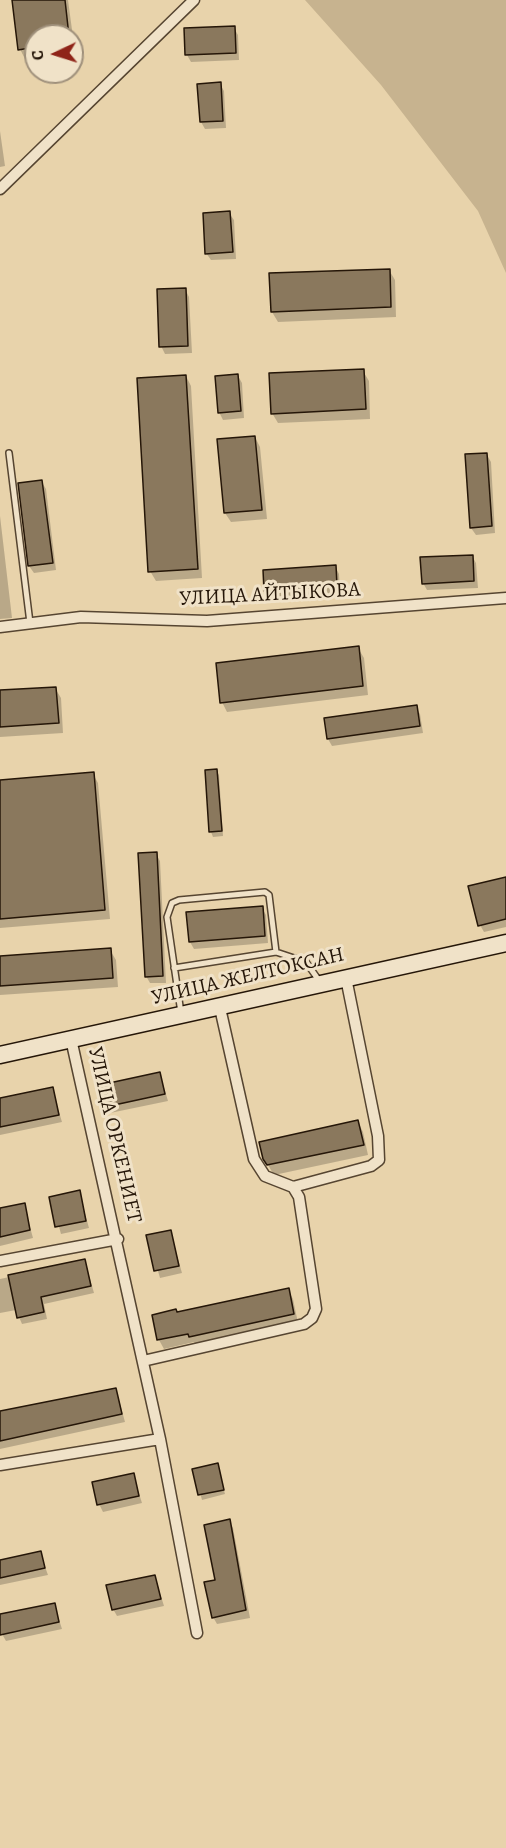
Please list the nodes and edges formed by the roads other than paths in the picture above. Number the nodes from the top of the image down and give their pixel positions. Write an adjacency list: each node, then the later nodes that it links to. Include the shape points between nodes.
1 (194, 0): 2 (street)
2 (0, 189)
3 (9, 453): 5 (lane)
4 (506, 598): 5 (street, УЛИЦА АЙТЫКОВА, via 207,621 81,617)
5 (30, 623): 6 (street, УЛИЦА АЙТЫКОВА)
6 (0, 627)
7 (506, 943): 10 (street, УЛИЦА ЖЕЛТОКСАН)
8 (276, 952): 9 (lane); 9 (lane, via 272,899 265,892 179,900 172,903 167,917); 11 (lane, via 306,962)
9 (174, 968): 13 (lane)
10 (346, 978): 11 (street, УЛИЦА ЖЕЛТОКСАН); 16 (street, via 378,1136 379,1160 371,1166)
11 (321, 983): 12 (street, УЛИЦА ЖЕЛТОКСАН)
12 (220, 1008): 13 (street, УЛИЦА ЖЕЛТОКСАН); 16 (street, via 254,1160 265,1176)
13 (181, 1015): 14 (street, УЛИЦА ЖЕЛТОКСАН)
14 (71, 1039): 15 (street, УЛИЦА ЖЕЛТОКСАН); 17 (street, УЛИЦА ОРКЕНИЕТ)
15 (0, 1055)
16 (293, 1187): 19 (street, via 301,1206 316,1310 312,1318 304,1324)
17 (118, 1239): 18 (street, УЛИЦА ОРКЕНИЕТ); 19 (street, УЛИЦА ОРКЕНИЕТ)
18 (0, 1261)
19 (143, 1361): 20 (street, УЛИЦА ОРКЕНИЕТ)
20 (160, 1439): 21 (street); 22 (street, УЛИЦА ОРКЕНИЕТ)
21 (0, 1465)
22 (196, 1633)

